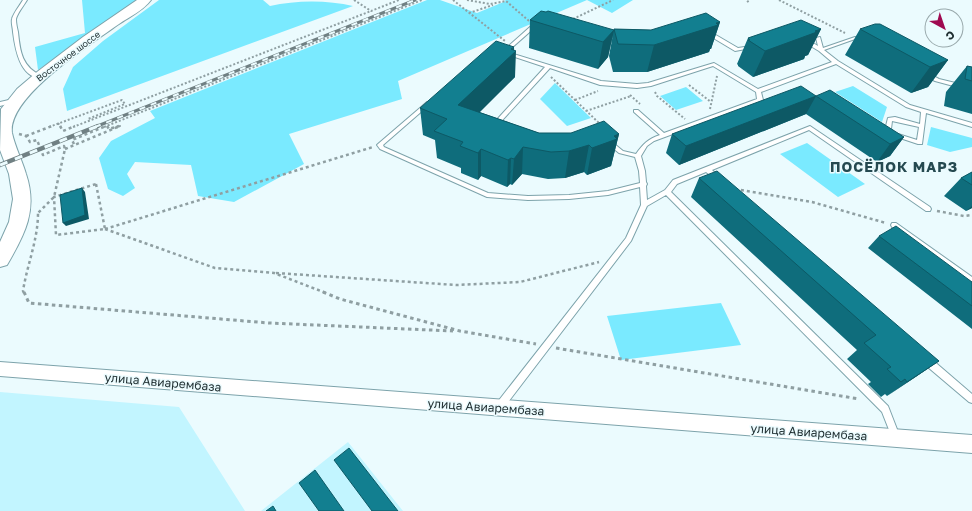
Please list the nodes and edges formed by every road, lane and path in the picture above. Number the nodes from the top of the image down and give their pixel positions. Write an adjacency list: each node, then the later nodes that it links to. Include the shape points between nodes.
1 (25, 0): 31 (lane, via 14,19 20,56 28,72)
2 (145, 0): 31 (main road, Восточное шоссе)
3 (354, 0): 14 (path)
4 (399, 0): 14 (path)
5 (422, 0): 51 (path)
6 (453, 0): 15 (path)
7 (467, 0): 12 (path, via 490,4)
8 (509, 0): 12 (path)
9 (613, 0): 16 (path, via 580,18)
10 (750, 0): 13 (path)
11 (779, 0): 21 (path)
12 (506, 1): 15 (path); 17 (path)
13 (747, 2)
14 (371, 11): 47 (path)
15 (469, 13): 24 (path)
16 (568, 21)
17 (536, 27): 18 (lane); 24 (lane)
18 (547, 29)
19 (702, 29): 25 (lane, via 737,50)
20 (818, 38): 26 (lane)
21 (854, 38): 23 (lane); 26 (lane)
22 (802, 39): 26 (lane)
23 (872, 44)
24 (512, 45): 28 (lane, via 501,51)
25 (757, 45)
26 (821, 50): 27 (lane)
27 (836, 62): 37 (lane); 45 (lane, via 908,106)
28 (549, 66): 33 (lane); 53 (lane, via 495,123 494,126)
29 (719, 66): 34 (lane, via 708,64); 37 (lane); 41 (path)
30 (924, 72): 36 (lane, via 936,80)
31 (40, 77): 42 (main road, Восточное шоссе)
32 (551, 77): 39 (path)
33 (600, 83): 34 (lane, via 637,86); 39 (path, via 597,93)
34 (652, 84): 48 (path, via 657,96)
35 (689, 85): 41 (path)
36 (972, 89)
37 (758, 92): 57 (lane, via 760,100)
38 (631, 96): 43 (path)
39 (575, 100): 43 (path)
40 (430, 102): 59 (lane)
41 (711, 102): 46 (path)
42 (7, 103): 73 (main road, Восточное шоссе, via 9,109 3,124 6,144 22,190 22,209)
43 (586, 111): 55 (path, via 603,127)
44 (636, 111): 57 (lane)
45 (924, 111): 50 (lane); 52 (lane)
46 (709, 114)
47 (89, 121): 49 (path, via 63,131); 49 (path, via 88,118 125,104 122,100)
48 (689, 122)
49 (58, 123): 56 (path)
50 (972, 125)
51 (107, 126): 58 (path, via 72,140); 58 (path, via 108,129 120,126)
52 (922, 126): 52 (lane, via 920,142 888,130 890,119 895,118)
53 (502, 130)
54 (16, 134): 56 (path)
55 (599, 135): 61 (lane, via 621,152)
56 (26, 136): 60 (path, via 30,142 37,140 44,155 64,146)
57 (664, 136): 61 (lane, via 647,143)
58 (74, 144): 60 (path)
59 (380, 145): 63 (lane, via 487,195 569,197 608,193); 72 (path)
60 (65, 148): 66 (path)
61 (638, 156): 63 (lane)
62 (707, 169): 64 (lane); 65 (lane, via 675,182); 68 (lane, via 810,128)
63 (644, 184): 67 (lane)
64 (729, 189): 71 (path, via 795,198 854,212)
65 (667, 192): 67 (lane); 85 (lane, via 884,409)
66 (54, 197): 69 (path); 72 (path, via 56,235); 72 (path, via 96,184)
67 (644, 204): 75 (lane, via 629,239)
68 (928, 209): 70 (path, via 964,216)
69 (38, 213): 73 (path); 78 (path, via 38,231 23,291 29,303 269,322)
70 (972, 215)
71 (894, 225): 77 (lane)
72 (105, 229): 76 (path, via 215,268)
73 (8, 231): 74 (main road, Восточное шоссе)
74 (0, 258)
75 (614, 259): 76 (path, via 520,282 463,284); 79 (lane)
76 (274, 273): 78 (path, via 340,299)
77 (972, 281)
78 (460, 331): 79 (path)
79 (546, 346): 82 (path); 84 (lane)
80 (919, 353): 83 (lane)
81 (0, 369): 84 (street, улица Авиарембаза)
82 (866, 400)
83 (972, 400)
84 (498, 408): 85 (street, улица Авиарембаза)
85 (897, 438): 86 (street, улица Авиарембаза)
86 (972, 444)

